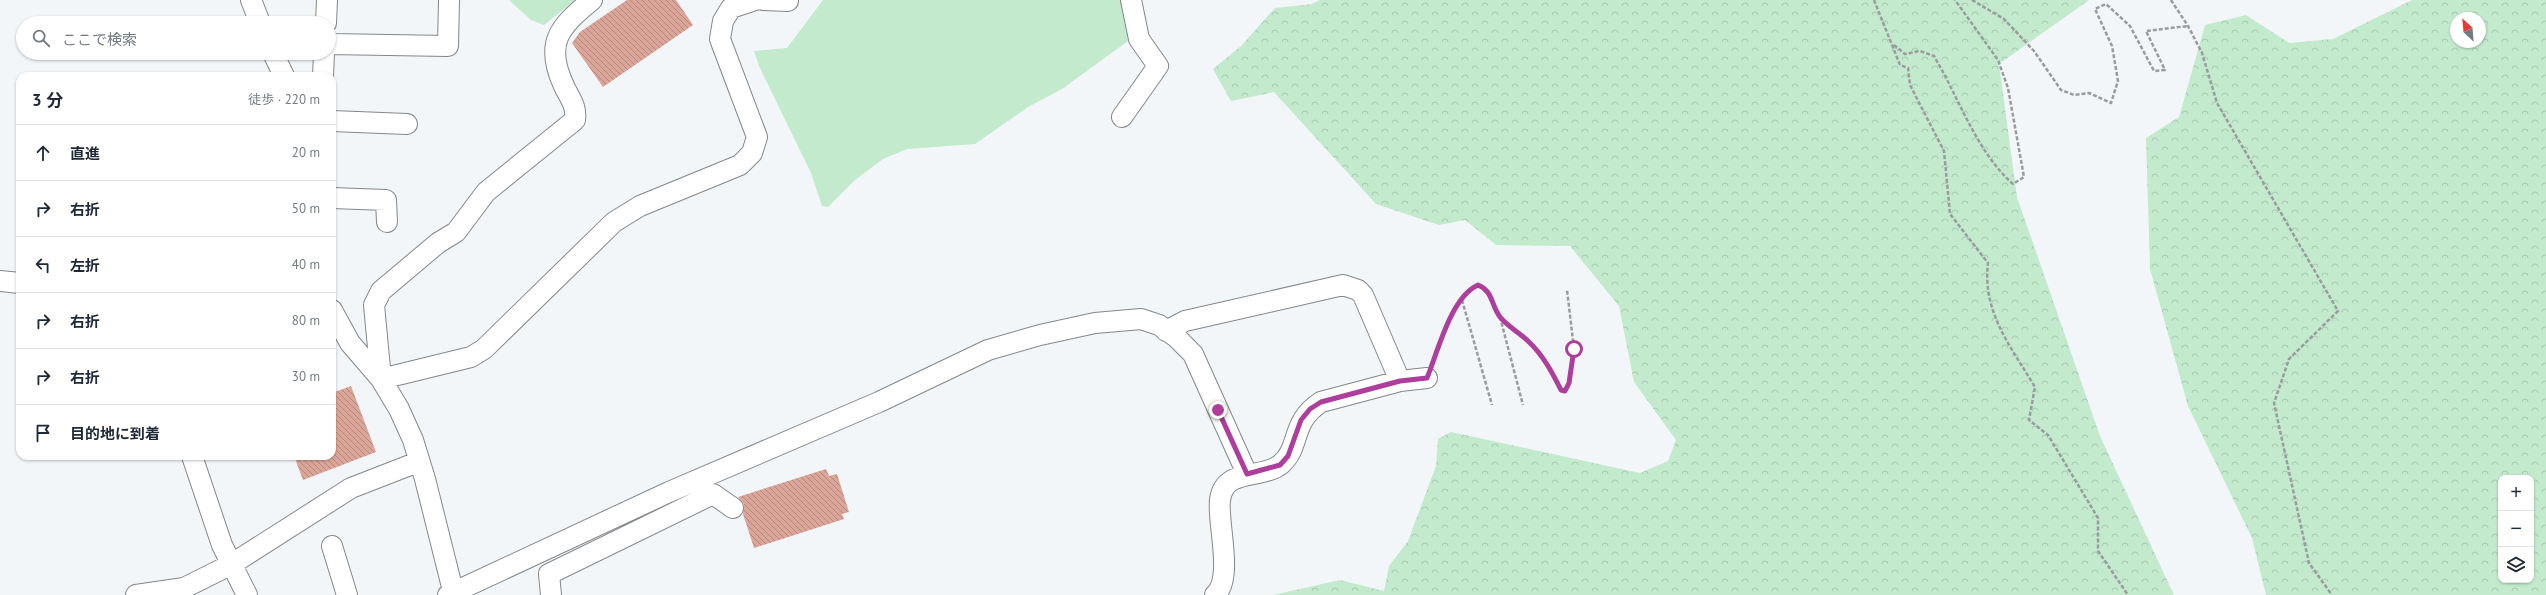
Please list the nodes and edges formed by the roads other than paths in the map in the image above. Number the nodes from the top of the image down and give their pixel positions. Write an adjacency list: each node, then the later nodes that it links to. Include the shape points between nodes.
1 (251, 0): 9 (street)
2 (327, 0): 10 (street)
3 (449, 0): 11 (street, via 448,46)
4 (592, 0): 26 (street, via 570,18 557,35 556,63 564,86 577,110 575,120 486,192 456,232 438,243 381,291 374,305)
5 (755, 0): 26 (street, via 731,8 723,21 720,38 757,137 752,152 740,165 640,206 614,222 478,353 471,357)
6 (763, 0): 8 (street)
7 (1131, 0): 16 (street, via 1139,39 1158,66)
8 (788, 1)
9 (257, 16)
10 (326, 16)
11 (336, 44)
12 (276, 60): 14 (street)
13 (324, 60): 15 (street)
14 (280, 72)
15 (323, 72)
16 (1122, 117)
17 (336, 122): 18 (street)
18 (407, 124)
19 (336, 198): 20 (street, via 386,200)
20 (387, 222)
21 (0, 281): 22 (street)
22 (16, 283)
23 (336, 317): 26 (street, via 350,343)
24 (1166, 330): 27 (street, via 1185,320 1343,285 1358,290 1363,295); 30 (street, via 1193,354); 35 (street, via 1141,319 1095,323 988,350 878,402 669,492)
25 (1427, 378): 27 (street)
26 (381, 379): 29 (street, via 407,425)
27 (1400, 381): 30 (street, via 1321,402 1310,409 1301,420 1288,456 1280,465)
28 (194, 460): 33 (street, via 218,505)
29 (418, 462): 33 (street, via 352,488); 35 (street, via 425,479)
30 (1247, 474): 40 (street, via 1233,479 1223,488 1220,499 1223,579)
31 (733, 508): 39 (street, via 713,494 549,574)
32 (332, 546): 38 (street)
33 (232, 564): 34 (street, via 184,588); 37 (street)
34 (162, 593): 36 (street)
35 (451, 594)
36 (136, 595)
37 (246, 595)
38 (347, 595)
39 (551, 595)
40 (1215, 595)

